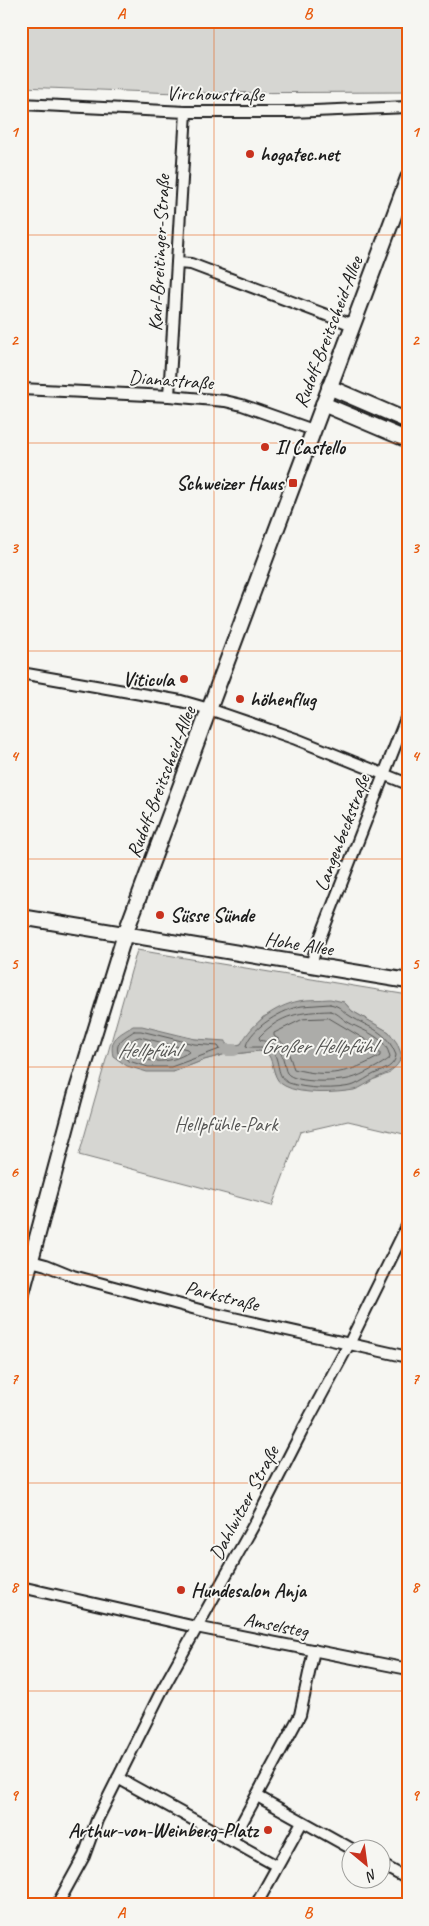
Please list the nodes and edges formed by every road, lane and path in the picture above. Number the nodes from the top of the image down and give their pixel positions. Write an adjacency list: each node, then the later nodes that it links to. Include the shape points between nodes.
1 (21, 104): 3 (street, Virchowstraße)
2 (408, 107): 3 (street, Virchowstraße)
3 (186, 112): 5 (street, Karl-Breitinger-Straße)
4 (408, 178): 6 (street, Rudolf-Breitscheid-Allee)
5 (176, 263): 6 (street, via 191,264); 9 (street, Karl-Breitinger-Straße)
6 (352, 325): 7 (street, Rudolf-Breitscheid-Allee)
7 (329, 387): 10 (street, Rudolf-Breitscheid-Allee); 11 (street)
8 (21, 389): 9 (street, Dianastraße)
9 (169, 396): 12 (street, Dianastraße, via 242,405)
10 (323, 404): 12 (street, Rudolf-Breitscheid-Allee); 13 (street)
11 (408, 421)
12 (313, 430): 15 (street, Rudolf-Breitscheid-Allee)
13 (408, 440)
14 (21, 673): 15 (street)
15 (210, 709): 17 (street, via 296,739); 20 (street, Rudolf-Breitscheid-Allee)
16 (408, 713): 17 (street, Langenbeckstraße)
17 (383, 775): 18 (street); 21 (street, Langenbeckstraße)
18 (408, 784)
19 (21, 917): 20 (street, Hohe Allee)
20 (125, 934): 21 (street, Hohe Allee); 24 (street, Rudolf-Breitscheid-Allee, via 75,1096)
21 (311, 966): 22 (street, Hohe Allee)
22 (408, 981)
23 (408, 1224): 26 (street, Dahlwitzer Straße)
24 (31, 1260): 25 (street, Rudolf-Breitscheid-Allee); 26 (street, Parkstraße, via 72,1276)
25 (21, 1297)
26 (349, 1344): 27 (street, Parkstraße); 29 (street, Dahlwitzer Straße)
27 (408, 1357)
28 (21, 1587): 29 (street, Amselsteg)
29 (196, 1627): 30 (street, Amselsteg); 32 (street, Dahlwitzer Straße)
30 (314, 1650): 31 (street, Amselsteg); 33 (street, via 300,1715)
31 (408, 1669)
32 (118, 1778): 35 (street); 40 (street, Dahlwitzer Straße, via 84,1856)
33 (257, 1796): 34 (street); 35 (street)
34 (302, 1822): 36 (street); 37 (street)
35 (232, 1840): 37 (street)
36 (342, 1844)
37 (277, 1866): 41 (street)
38 (392, 1870): 39 (street)
39 (408, 1879)
40 (57, 1905)
41 (256, 1905)

